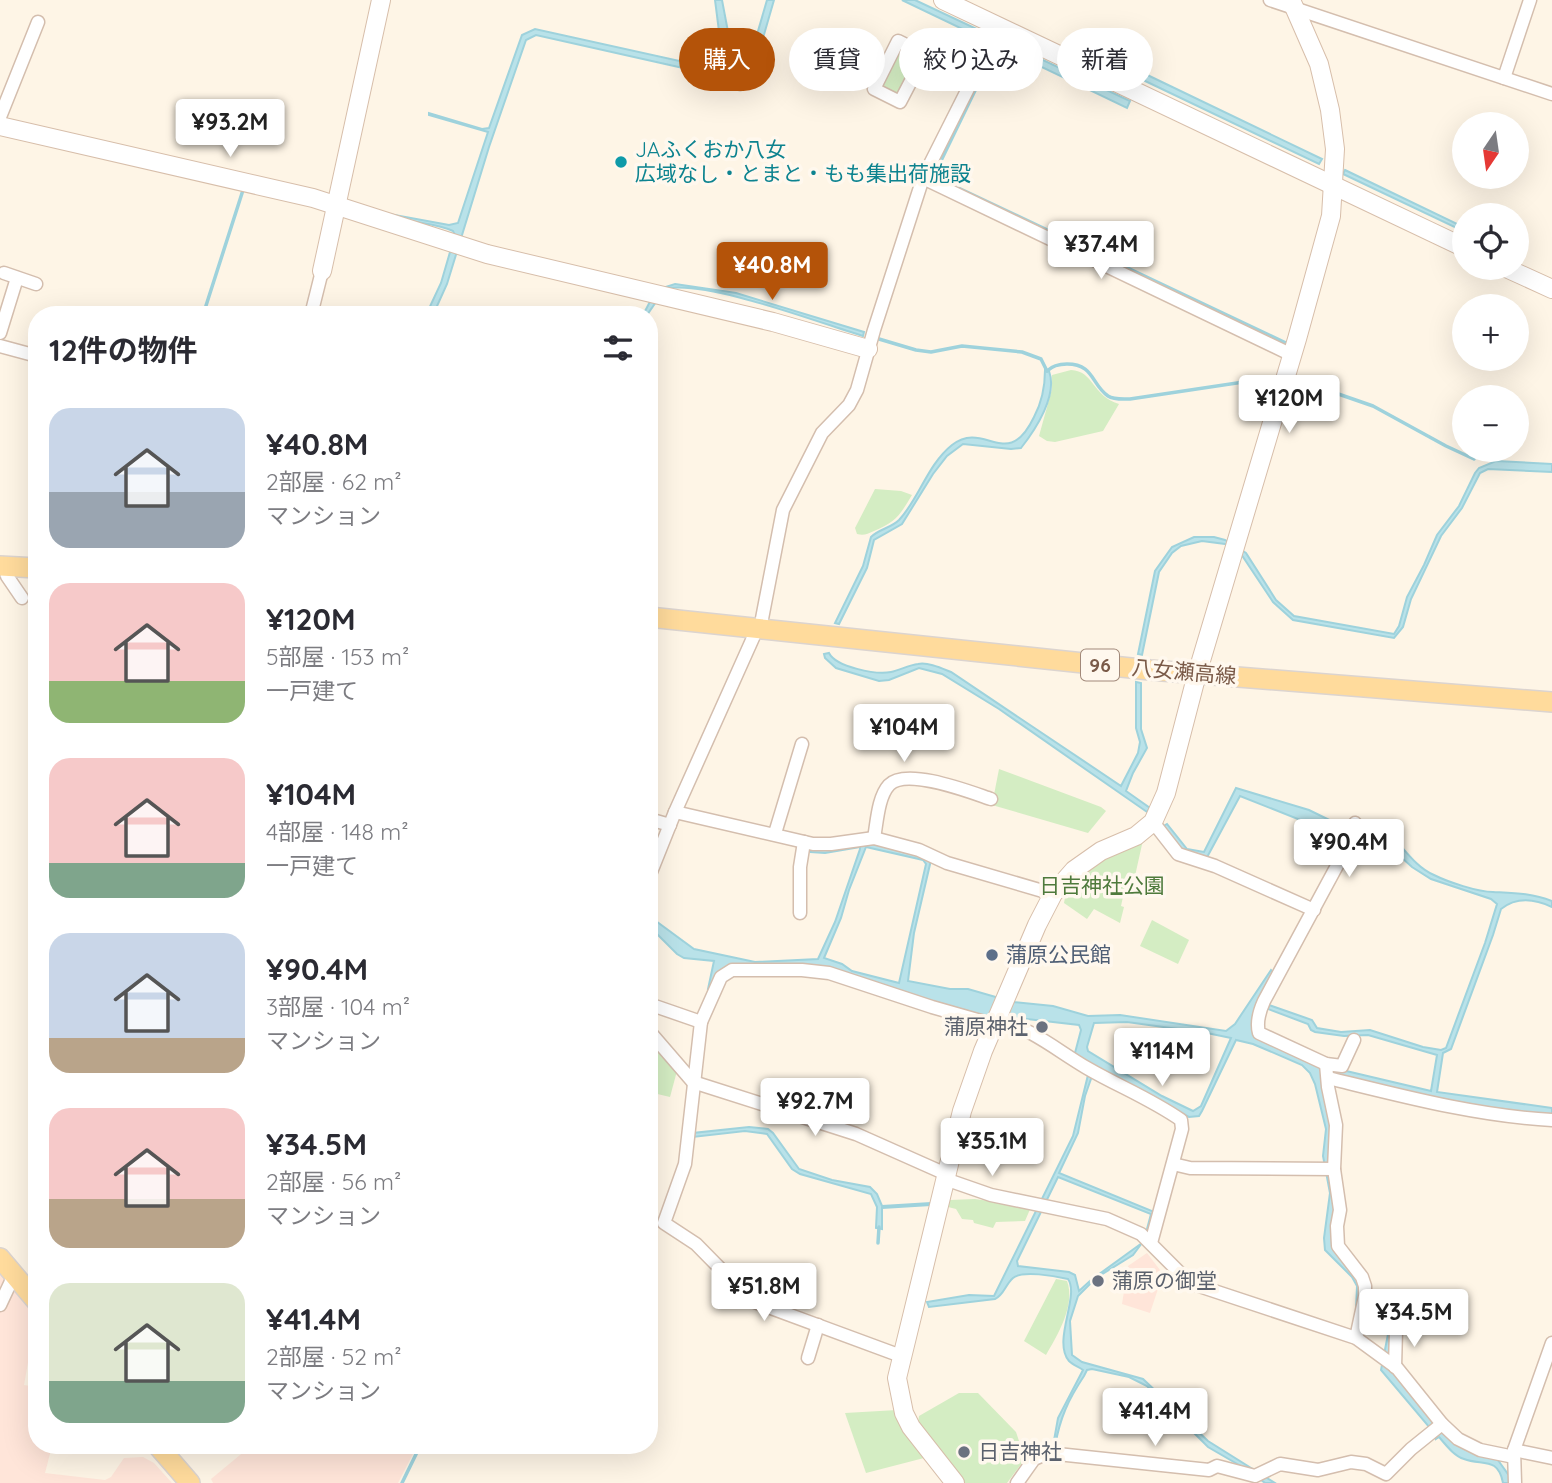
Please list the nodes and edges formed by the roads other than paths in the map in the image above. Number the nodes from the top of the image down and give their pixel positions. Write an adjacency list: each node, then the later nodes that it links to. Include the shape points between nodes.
1 (381, 0): 16 (street)
2 (943, 0): 7 (street)
3 (1270, 0): 5 (street)
4 (1530, 0): 9 (street)
5 (1293, 4): 9 (street); 15 (street, via 1319,64 1330,110)
6 (38, 22): 12 (street)
7 (999, 27): 15 (street)
8 (925, 54): 8 (street, via 898,41 874,89 900,102)
9 (1504, 78): 11 (street)
10 (966, 91): 14 (street)
11 (1552, 94)
12 (0, 117)
13 (0, 126): 16 (street)
14 (923, 178): 27 (street); 29 (street)
15 (1334, 186): 17 (street); 29 (street, via 1331,216)
16 (337, 205): 18 (street); 27 (street, via 455,244)
17 (1452, 242)
18 (322, 271): 24 (street)
19 (4, 274): 20 (street)
20 (17, 278): 22 (street); 25 (street)
21 (1529, 278): 23 (street)
22 (36, 284)
23 (1552, 289)
24 (313, 306)
25 (0, 333)
26 (0, 346): 28 (street)
27 (868, 349): 34 (street, via 857,390 822,433 783,510)
28 (28, 354)
29 (1292, 355): 35 (street)
30 (28, 569): 31 (main road)
31 (3, 571): 32 (street)
32 (19, 595)
33 (658, 618): 34 (main road, 八女瀬高線 / 96)
34 (759, 629): 35 (main road, 八女瀬高線 / 96); 41 (street)
35 (1197, 674): 36 (main road, 八女瀬高線 / 96); 39 (street, via 1166,793)
36 (1552, 702)
37 (802, 744): 43 (street)
38 (991, 799): 44 (street, via 932,780 893,782 881,803)
39 (1155, 817): 47 (street, via 1136,836 1101,851 1074,870); 48 (street, via 1178,853)
40 (658, 819): 41 (street)
41 (672, 819): 43 (street); 46 (street)
42 (1355, 828): 48 (street)
43 (773, 834): 45 (street)
44 (874, 838): 45 (street, via 831,844); 47 (street)
45 (804, 842): 49 (street)
46 (658, 854)
47 (1053, 894): 51 (street)
48 (1314, 910): 55 (street, via 1262,1005 1257,1027 1259,1034)
49 (800, 913)
50 (658, 1007): 52 (street)
51 (997, 1020): 52 (street, via 932,1007 829,973 732,970 721,977); 59 (street, via 1045,1039 1086,1068 1181,1120); 61 (street, via 962,1111)
52 (701, 1022): 57 (street)
53 (1354, 1040): 55 (street, via 1342,1066)
54 (658, 1042): 57 (street)
55 (1326, 1064): 56 (street)
56 (1328, 1079): 58 (street, via 1430,1103); 60 (street, via 1336,1125)
57 (692, 1082): 61 (street, via 856,1134); 67 (street, via 685,1164 664,1223 696,1244 752,1301)
58 (1552, 1120)
59 (1173, 1164): 60 (street); 62 (street)
60 (1328, 1170): 69 (street, via 1340,1210 1338,1246 1362,1277 1365,1296)
61 (945, 1177): 62 (street, via 990,1195 1107,1219); 71 (street)
62 (1151, 1243): 69 (street, via 1190,1283)
63 (0, 1258): 64 (main road)
64 (14, 1275): 65 (main road); 66 (street)
65 (28, 1291)
66 (0, 1305)
67 (818, 1325): 71 (street); 72 (street)
68 (1396, 1330): 73 (street)
69 (1356, 1338): 73 (street)
70 (1552, 1343): 75 (street)
71 (901, 1356): 79 (street, via 897,1378 904,1413)
72 (808, 1358)
73 (1389, 1362): 74 (street)
74 (1437, 1428): 75 (street, via 1480,1450); 80 (street, via 1386,1474 1351,1462 1318,1470 1280,1464 1258,1474 1217,1466 1209,1470 1075,1458 1048,1449)
75 (1514, 1453): 77 (street); 81 (street)
76 (165, 1454): 78 (main road)
77 (1552, 1458)
78 (190, 1483)
79 (955, 1483)
80 (1017, 1483)
81 (1515, 1483)

